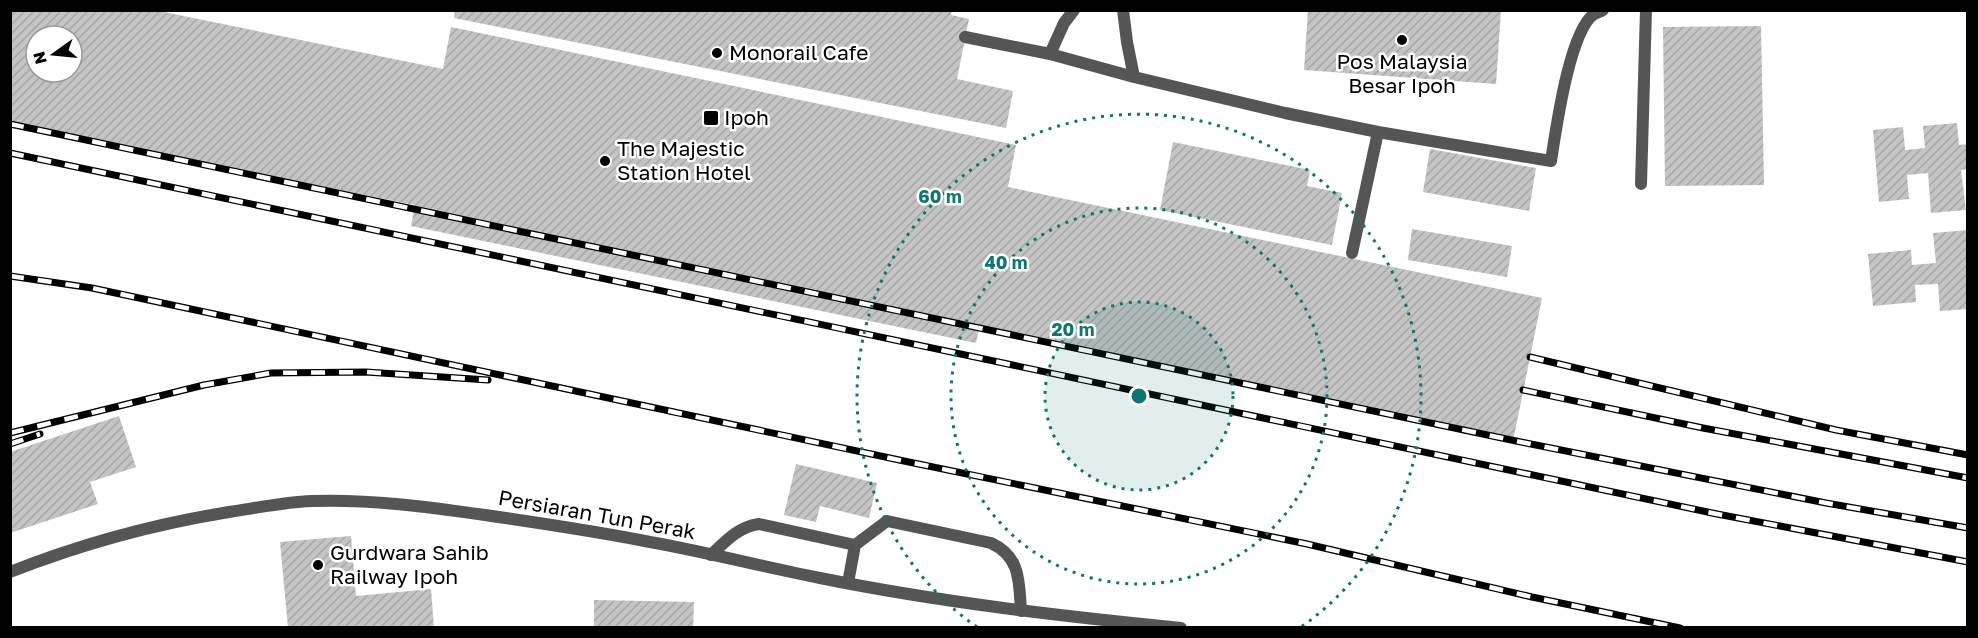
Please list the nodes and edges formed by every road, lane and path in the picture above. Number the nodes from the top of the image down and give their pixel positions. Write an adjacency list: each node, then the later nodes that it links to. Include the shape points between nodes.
1 (1074, 10): 6 (street)
2 (1123, 10): 7 (street)
3 (1603, 10): 8 (street, via 1583,28 1573,56 1560,100 1551,160)
4 (1646, 10): 9 (street)
5 (965, 37): 6 (street)
6 (1050, 54): 7 (street)
7 (1134, 77): 8 (street)
8 (1378, 132): 10 (street)
9 (1641, 184)
10 (1352, 253)
11 (855, 545): 12 (street, via 759,524 737,531); 14 (street); 15 (street, via 887,521 991,543 1011,557 1018,574)
12 (711, 555): 13 (street, Persiaran Tun Perak, via 551,524 437,508 366,501 310,501 182,520 76,548); 14 (street, Persiaran Tun Perak)
13 (10, 572)
14 (848, 583): 15 (street, Persiaran Tun Perak)
15 (1021, 611): 16 (street, Persiaran Tun Perak)
16 (1181, 627)

